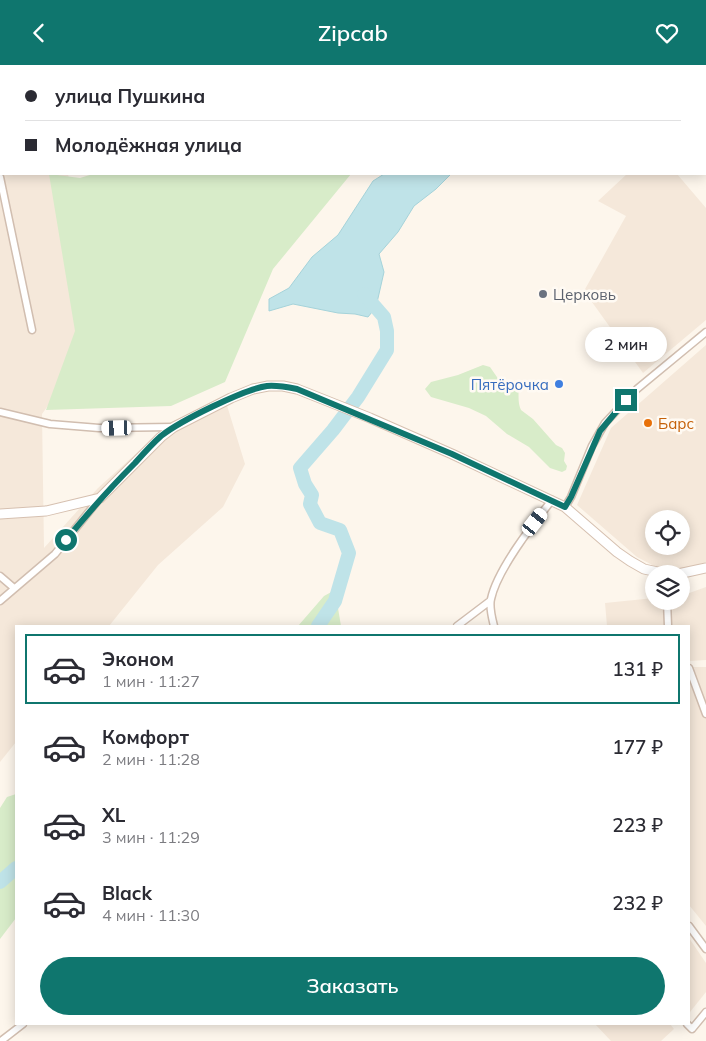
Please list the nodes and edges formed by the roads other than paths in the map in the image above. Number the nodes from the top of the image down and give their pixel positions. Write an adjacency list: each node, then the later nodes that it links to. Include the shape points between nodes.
1 (0, 177): 2 (street)
2 (32, 330)
3 (706, 332): 8 (street, via 637,389 605,423)
4 (0, 412): 5 (street, via 50,424)
5 (174, 427): 6 (street); 7 (street, via 253,389 283,386 370,418)
6 (100, 498): 9 (street, via 46,511); 14 (street, via 55,553)
7 (552, 500): 8 (street); 16 (street, via 500,576)
8 (565, 507): 11 (street, via 617,553)
9 (0, 514)
10 (706, 568): 12 (street)
11 (645, 569)
12 (690, 571)
13 (0, 576): 14 (street)
14 (14, 588): 15 (street)
15 (0, 601)
16 (490, 601): 18 (street); 19 (street)
17 (667, 610): 20 (street)
18 (458, 625)
19 (494, 625)
20 (668, 625)
21 (690, 671): 22 (street)
22 (706, 714)
23 (690, 927): 24 (street)
24 (706, 949)
25 (706, 1012): 27 (street, via 692,1029)
26 (22, 1025): 28 (street)
27 (688, 1025)
28 (1, 1041)

